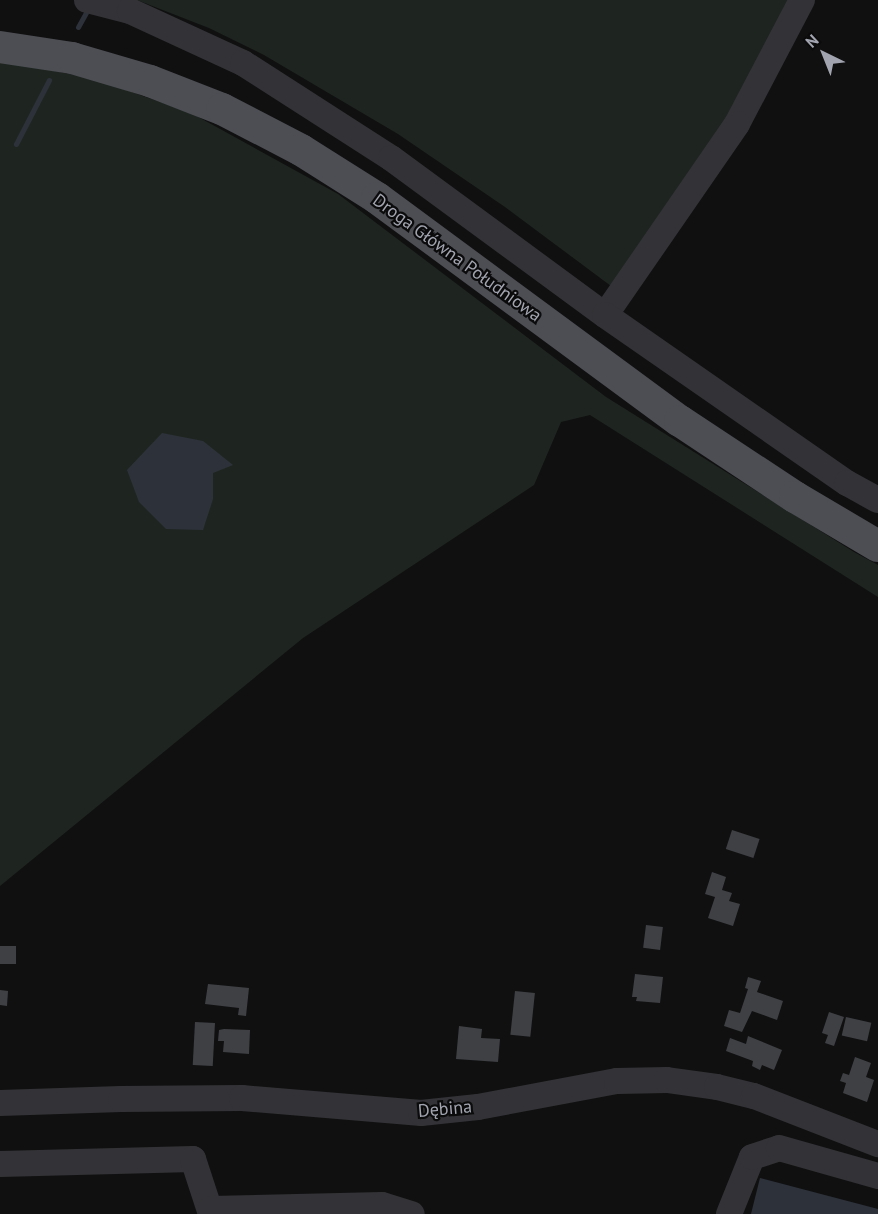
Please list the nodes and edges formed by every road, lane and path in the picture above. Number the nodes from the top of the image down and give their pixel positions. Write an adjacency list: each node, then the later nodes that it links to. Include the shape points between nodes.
1 (87, 0): 4 (street, via 130,11 243,63 391,158)
2 (802, 0): 4 (street, via 737,124)
3 (0, 47): 6 (main road, Droga Główna Południowa, via 72,58 150,81 222,108 301,150 377,198 680,421)
4 (605, 315): 5 (street, via 847,483)
5 (878, 500)
6 (878, 546)
7 (0, 1103): 8 (street, Dębina, via 242,1098 421,1113 478,1107 617,1081 667,1080 754,1096)
8 (878, 1144)
9 (0, 1164): 11 (street, via 193,1159)
10 (878, 1176): 13 (street, via 779,1148 752,1156)
11 (211, 1212): 12 (street, via 382,1205)
12 (412, 1214)
13 (729, 1214)

